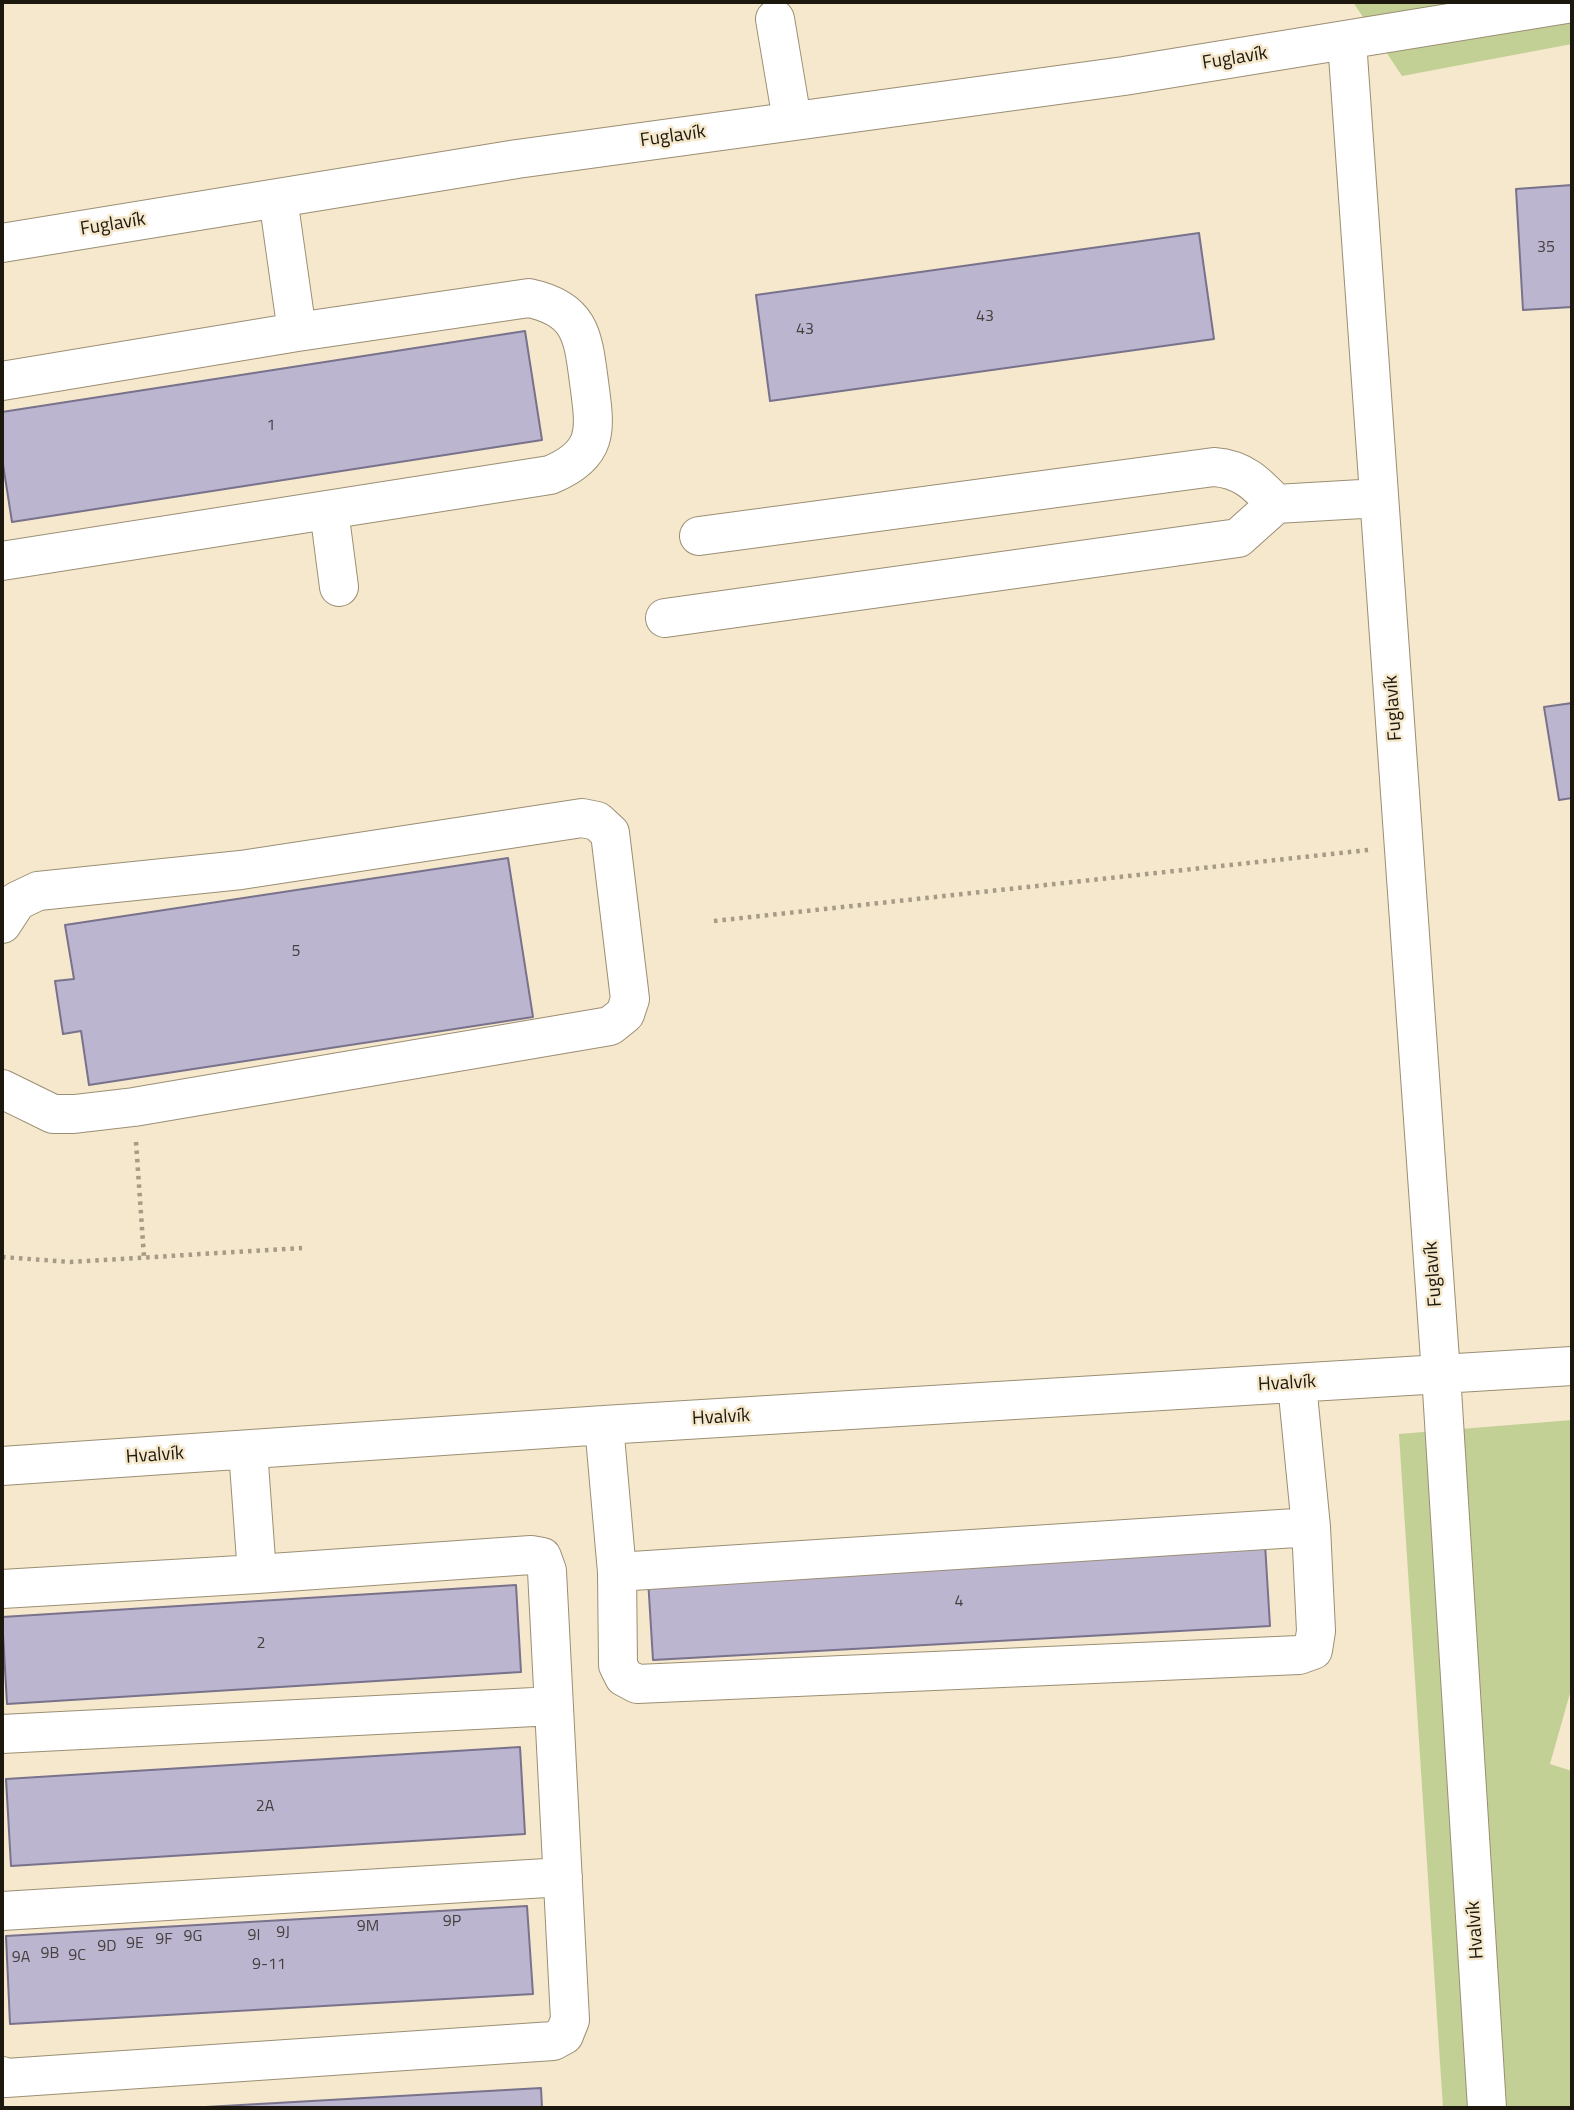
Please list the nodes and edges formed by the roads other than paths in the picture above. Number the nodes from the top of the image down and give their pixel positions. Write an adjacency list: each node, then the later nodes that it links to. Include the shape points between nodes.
1 (1572, 3): 3 (street, Fuglavík)
2 (775, 19): 4 (street)
3 (1347, 41): 4 (street, Fuglavík); 9 (street, Fuglavík)
4 (792, 120): 5 (street, Fuglavík)
5 (278, 198): 6 (street, Fuglavík); 7 (street)
6 (2, 243)
7 (297, 332): 8 (street); 11 (street, via 529,298 555,306 583,335 595,428 583,452 563,470 537,478)
8 (2, 381)
9 (1379, 498): 10 (street); 19 (street, Fuglavík)
10 (1276, 504): 12 (street, via 1252,478 1214,467); 15 (street, via 1238,538)
11 (328, 510): 13 (street); 14 (street)
12 (699, 536)
13 (2, 561)
14 (339, 587)
15 (665, 618)
16 (2, 924): 17 (street, via 17,901 38,891 241,870 582,818 597,821 610,833 630,999 625,1014 610,1026 134,1107 52,1114)
17 (2, 1089)
18 (1572, 1366): 19 (street, Hvalvík)
19 (1441, 1374): 20 (street, Hvalvík); 33 (street, Hvalvík)
20 (1297, 1384): 21 (street, Hvalvík); 24 (street)
21 (604, 1425): 22 (street, Hvalvík); 25 (street)
22 (248, 1450): 23 (street, Hvalvík); 26 (street)
23 (2, 1466)
24 (1311, 1527): 25 (street); 25 (street, via 1316,1631 1313,1650 1299,1655 636,1685 624,1677 618,1665)
25 (617, 1572)
26 (257, 1574): 27 (street); 28 (street, via 542,1557 547,1571)
27 (2, 1589)
28 (555, 1706): 29 (street); 30 (street)
29 (2, 1734)
30 (563, 1877): 31 (street); 32 (street, via 570,2020 564,2035 553,2041)
31 (2, 1911)
32 (2, 2076)
33 (1488, 2108)

